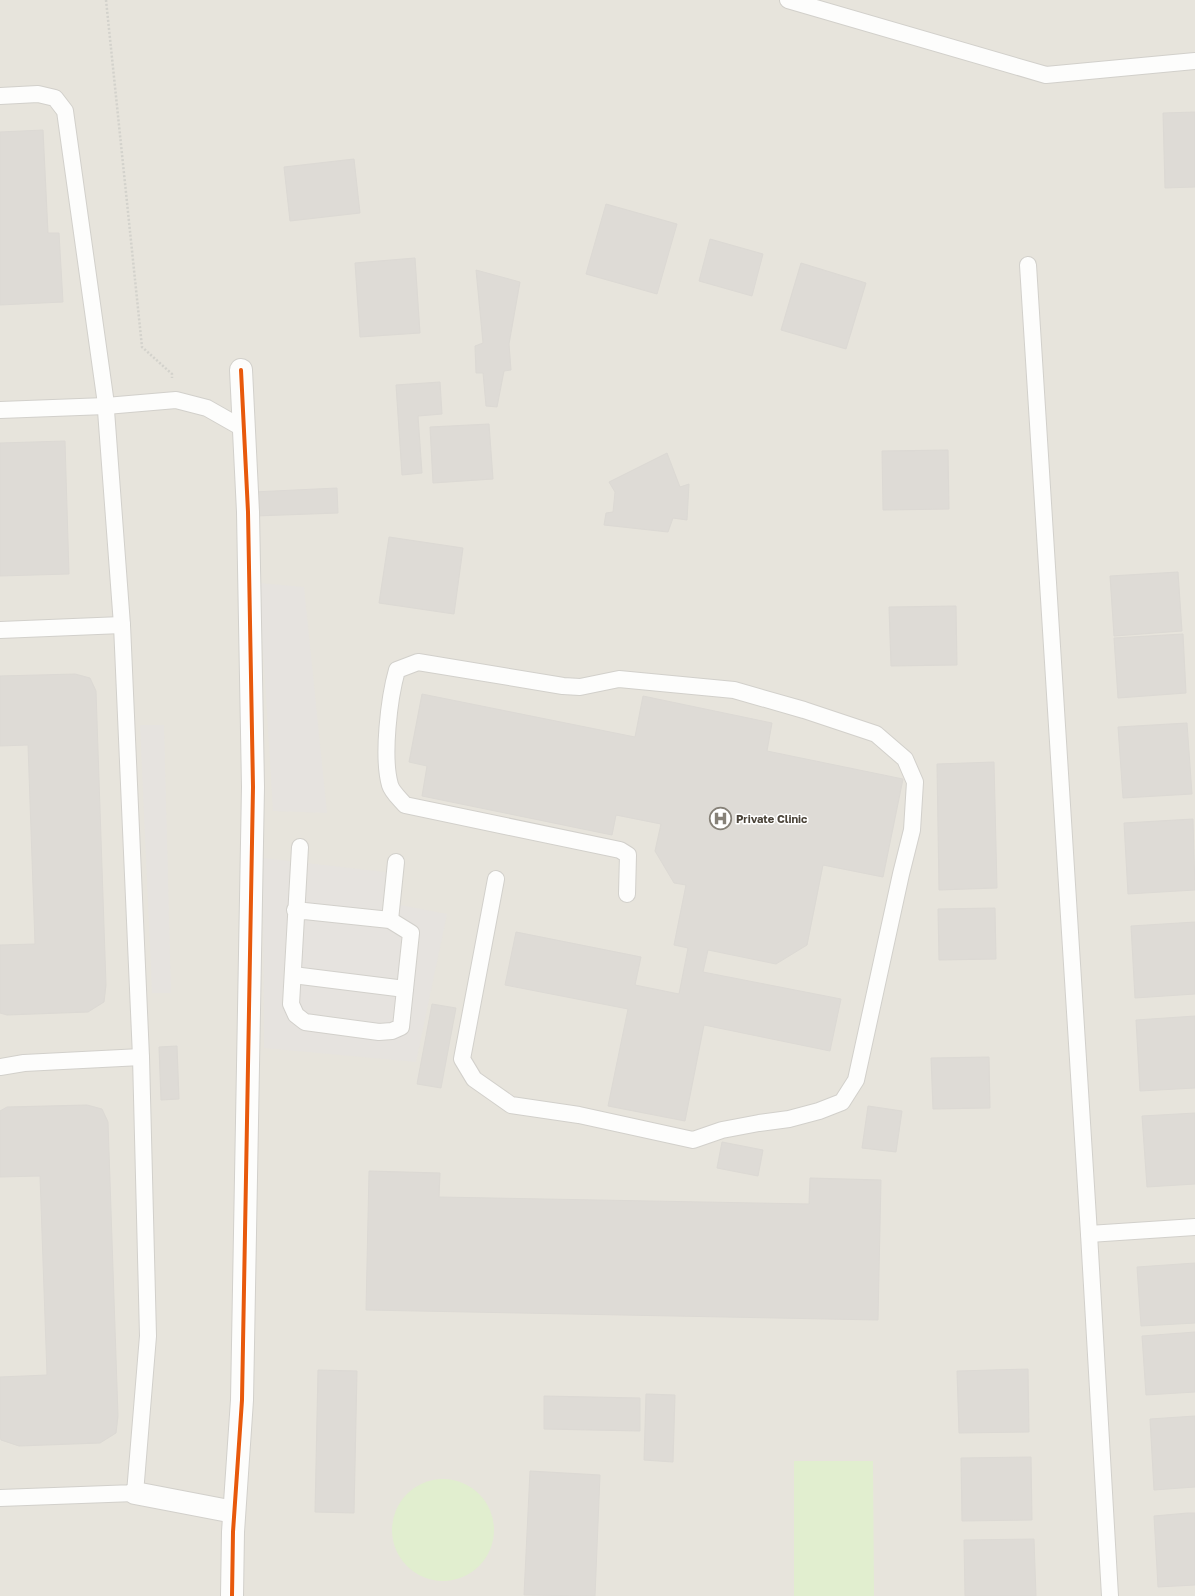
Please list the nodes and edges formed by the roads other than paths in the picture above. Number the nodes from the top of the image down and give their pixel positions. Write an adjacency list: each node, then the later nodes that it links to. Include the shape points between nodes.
1 (788, 0): 2 (lane, via 1046,75)
2 (1195, 61)
3 (0, 96): 6 (lane, via 38,94 55,98 65,111)
4 (1028, 265): 22 (lane)
5 (240, 370): 8 (street)
6 (106, 406): 7 (lane); 8 (lane, via 176,400 207,408); 9 (lane)
7 (0, 410)
8 (244, 429): 25 (street, via 253,787 242,1400)
9 (122, 625): 10 (lane); 19 (lane)
10 (0, 630)
11 (300, 847): 15 (lane)
12 (396, 862): 16 (lane)
13 (496, 879): 14 (lane, via 462,1059 474,1080 511,1105 579,1115 693,1140 722,1130 789,1119 842,1102 856,1080 912,830 915,782 905,760 876,734 734,690 619,679 580,687 563,686 418,662 397,670 393,684 386,751 390,786 405,805 620,850 628,855)
14 (627, 894)
15 (295, 910): 16 (lane); 17 (lane)
16 (390, 920): 18 (lane, via 411,933)
17 (293, 975): 18 (lane); 18 (lane, via 291,1004 296,1016 305,1022 379,1032 401,1027)
18 (405, 989)
19 (141, 1057): 20 (lane, via 24,1063); 23 (lane, via 148,1336)
20 (0, 1067)
21 (1195, 1227): 22 (lane)
22 (1089, 1234): 27 (lane)
23 (135, 1493): 24 (lane); 25 (street)
24 (0, 1498)
25 (234, 1512): 26 (street)
26 (232, 1596)
27 (1110, 1596)

